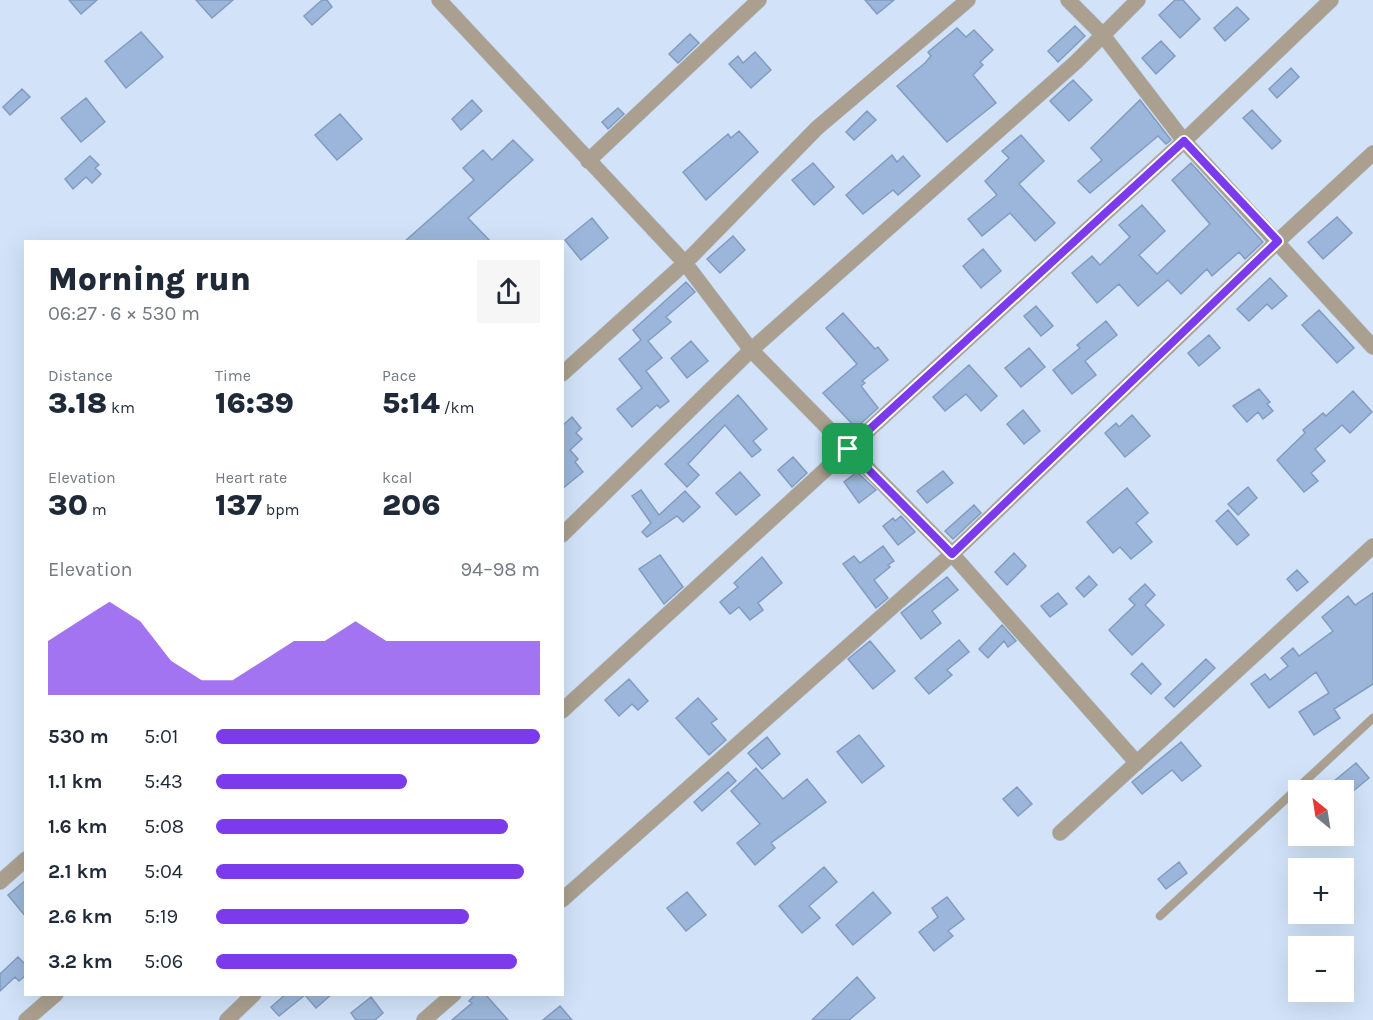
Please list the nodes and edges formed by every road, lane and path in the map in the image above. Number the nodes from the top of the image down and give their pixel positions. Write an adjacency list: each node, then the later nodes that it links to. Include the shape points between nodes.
1 (439, 0): 10 (street)
2 (759, 0): 10 (street)
3 (968, 0): 12 (street, via 817,128)
4 (1068, 0): 7 (street)
5 (1138, 0): 7 (street)
6 (1331, 0): 8 (street)
7 (1102, 34): 8 (street); 14 (street, via 1076,62)
8 (1184, 141): 11 (street); 16 (street)
9 (1373, 153): 11 (street)
10 (588, 161): 12 (street)
11 (1278, 241): 13 (street); 19 (street)
12 (685, 263): 14 (street); 15 (street)
13 (1373, 347)
14 (751, 350): 16 (street); 17 (street)
15 (564, 372)
16 (848, 449): 19 (street); 20 (street)
17 (564, 533)
18 (1373, 546): 22 (street)
19 (952, 554): 22 (street); 26 (street)
20 (564, 709)
21 (1373, 718): 27 (lane)
22 (1137, 763): 23 (street)
23 (1060, 833)
24 (24, 861): 25 (street)
25 (0, 882)
26 (564, 898)
27 (1160, 916)
28 (54, 996): 31 (street)
29 (253, 996): 32 (street)
30 (452, 996): 33 (street)
31 (26, 1020)
32 (227, 1020)
33 (424, 1020)

